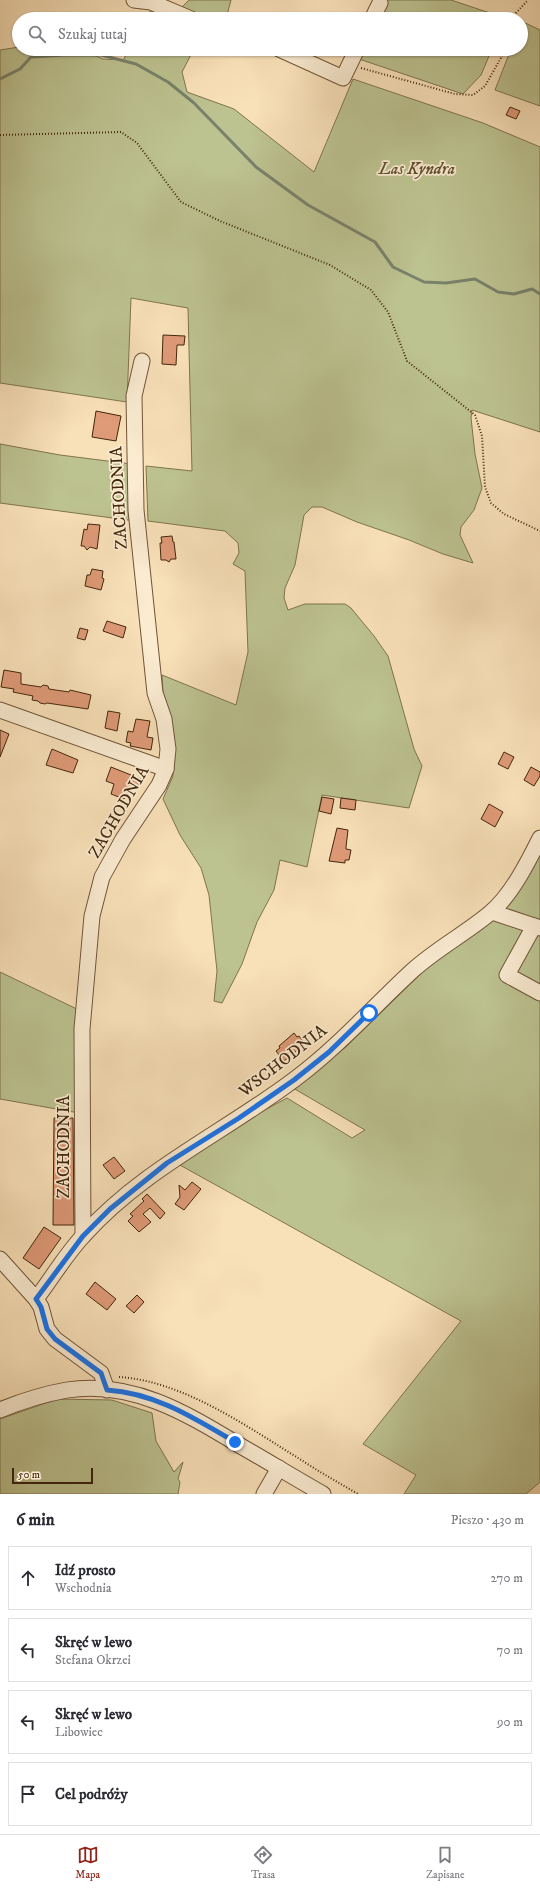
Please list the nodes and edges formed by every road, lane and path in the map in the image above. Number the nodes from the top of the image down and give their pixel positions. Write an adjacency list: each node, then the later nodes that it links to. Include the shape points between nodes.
1 (134, 0): 4 (street, via 150,2)
2 (528, 0): 6 (path)
3 (380, 3): 5 (street)
4 (174, 12)
5 (376, 12)
6 (517, 12)
7 (294, 56): 10 (street, via 343,78)
8 (354, 56): 10 (street)
9 (502, 56): 10 (path, via 485,86 474,95 455,94 366,68)
10 (348, 68)
11 (0, 135): 13 (path, via 121,132 137,143 181,202 220,221 330,265 371,290 388,312 407,361 474,415 482,436 485,487 491,503 504,514)
12 (142, 361): 15 (street, ZACHODNIA, via 134,396 136,510 155,693 164,719 168,750)
13 (540, 531)
14 (0, 710): 15 (street)
15 (166, 769): 20 (street, ZACHODNIA, via 159,785 123,839 102,878 92,916 82,1029)
16 (540, 838): 17 (street, WSCHODNIA, via 512,887)
17 (492, 912): 18 (street); 20 (street, WSCHODNIA, via 413,970 329,1052 294,1080 167,1163 110,1209)
18 (537, 927): 19 (street, via 506,975)
19 (540, 993)
20 (83, 1236): 22 (street, WSCHODNIA)
21 (0, 1259): 22 (street)
22 (36, 1299): 23 (street, via 47,1329 55,1339 101,1373)
23 (107, 1390): 24 (street, via 68,1390 29,1399); 25 (street, via 148,1397 167,1404)
24 (0, 1410)
25 (279, 1468): 26 (street); 27 (street)
26 (264, 1494)
27 (323, 1494)

